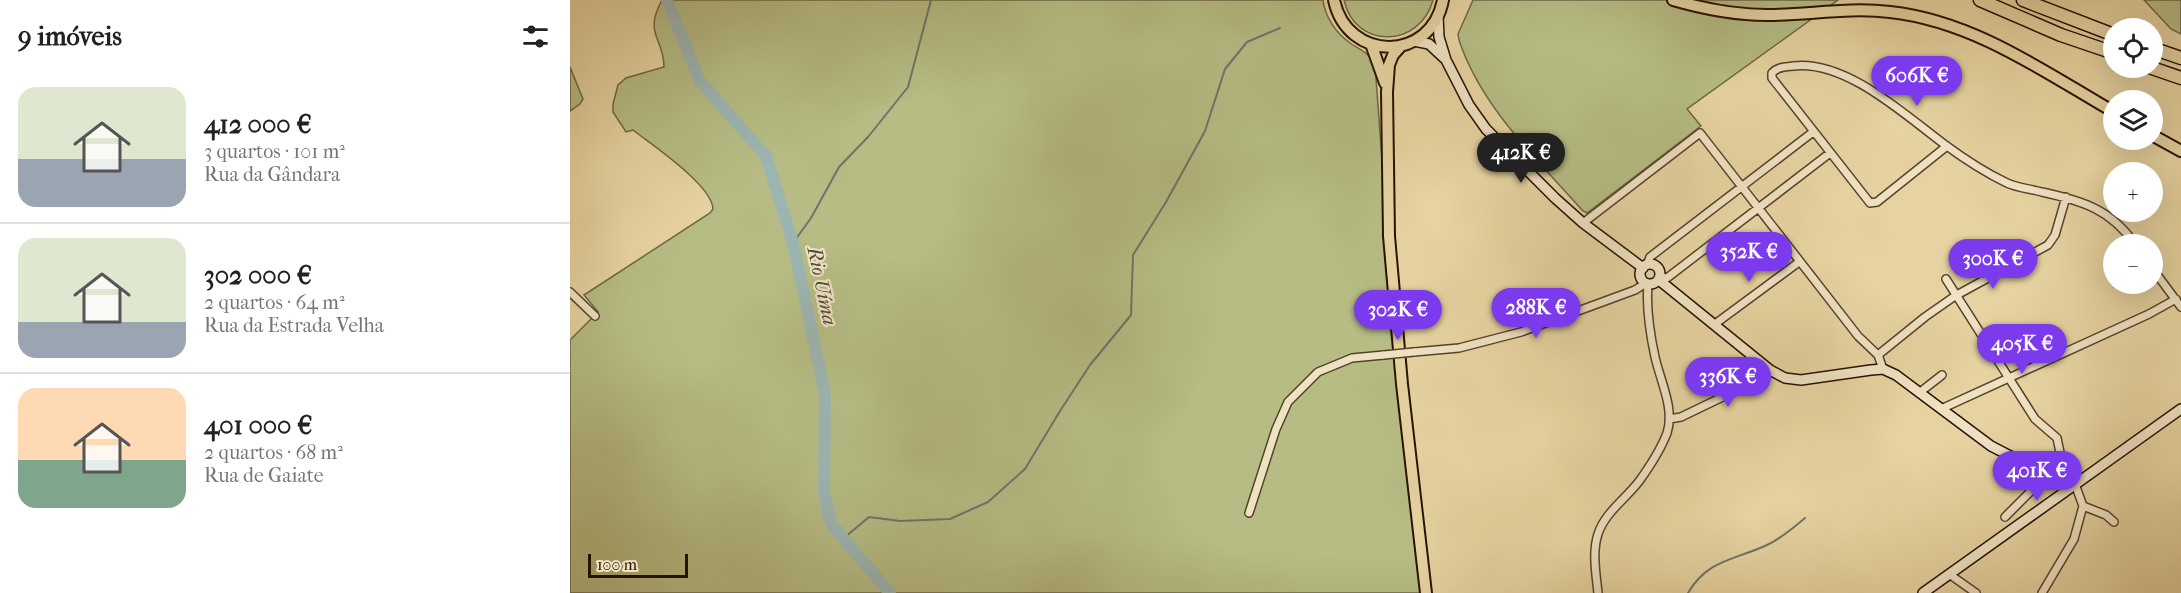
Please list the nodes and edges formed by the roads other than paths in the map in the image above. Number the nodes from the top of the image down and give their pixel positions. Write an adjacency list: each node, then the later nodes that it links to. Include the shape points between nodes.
1 (1334, 0): 9 (main road, via 1346,28)
2 (1443, 0): 6 (main road)
3 (1673, 0): 18 (main road, via 1734,14 1876,11 1941,22 1986,39)
4 (1980, 0): 11 (highway)
5 (2023, 0): 7 (highway)
6 (1438, 16): 8 (main road); 14 (main road)
7 (2103, 31)
8 (1414, 40): 10 (main road); 14 (main road, via 1429,44)
9 (1371, 44): 10 (main road); 17 (main road)
10 (1401, 46): 17 (main road, via 1389,64)
11 (2103, 49)
12 (2163, 52): 13 (highway)
13 (2181, 58)
14 (1446, 60): 27 (main road, via 1486,129)
15 (2163, 72): 16 (highway)
16 (2181, 78)
17 (1387, 92): 58 (main road, via 1389,236)
18 (2103, 106)
19 (1813, 132): 21 (street, via 1772,78 1776,69 1800,65 1827,69 1871,91); 23 (street); 24 (street)
20 (2163, 141): 22 (main road)
21 (1947, 146): 23 (street, via 1873,204); 25 (street, via 2007,183)
22 (2181, 151)
23 (1830, 153): 26 (street)
24 (1741, 187): 26 (street); 27 (street, via 1700,133); 30 (street, via 1650,257)
25 (2066, 197): 28 (street, via 2101,211); 36 (street, via 2048,245)
26 (1757, 208): 29 (street); 31 (street, via 1667,278)
27 (1583, 224): 30 (main road)
28 (2127, 234)
29 (1798, 262): 40 (street); 41 (street)
30 (1645, 266): 31 (main road, via 1656,266); 34 (main road, via 1640,276)
31 (1659, 278): 34 (main road, via 1654,284); 40 (main road)
32 (1946, 279): 36 (street)
33 (2163, 282): 37 (street)
34 (1647, 284): 49 (street, via 1654,355); 54 (street, bridge, via 1521,332 1459,348 1352,358 1318,372 1288,402)
35 (570, 292): 39 (street)
36 (1955, 296): 41 (street); 45 (street)
37 (2176, 299): 38 (street); 45 (street)
38 (2181, 307)
39 (595, 316)
40 (1715, 324): 43 (main road)
41 (1878, 355): 42 (street)
42 (1883, 369): 43 (main road, via 1801,380 1785,378); 46 (main road)
43 (1770, 370): 49 (street, via 1764,377 1681,417)
44 (1942, 375): 46 (street)
45 (2009, 377): 47 (street); 51 (street, via 2035,419 2057,438 2062,462)
46 (1919, 393): 47 (main road)
47 (1941, 409): 50 (main road, via 2007,455)
48 (2181, 410): 52 (main road)
49 (1669, 419): 59 (street, via 1658,451 1597,535 1594,553)
50 (2046, 469): 51 (main road); 55 (street, via 2037,485)
51 (2058, 474): 52 (main road)
52 (2075, 484): 53 (street); 57 (main road)
53 (2083, 506): 56 (street); 62 (street, via 2074,539)
54 (1250, 513)
55 (2005, 517)
56 (2114, 522)
57 (1948, 574): 60 (main road); 61 (street)
58 (1426, 593)
59 (1598, 593)
60 (1923, 593)
61 (1976, 593)
62 (2042, 593)

